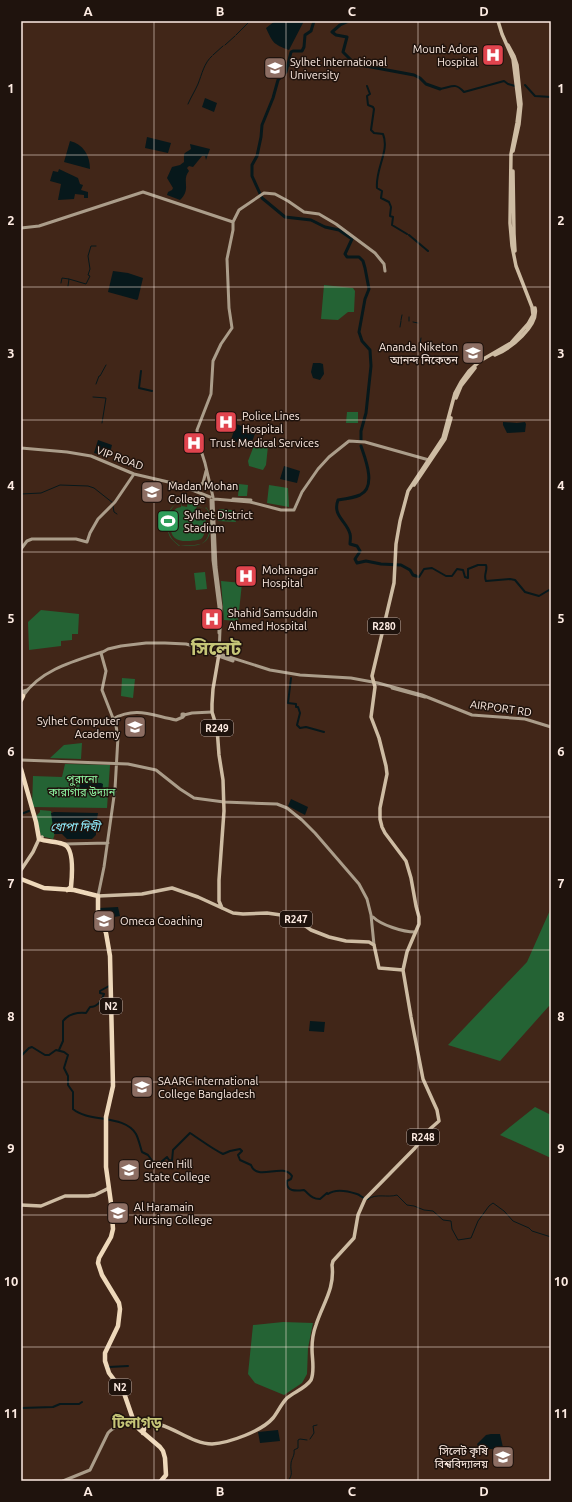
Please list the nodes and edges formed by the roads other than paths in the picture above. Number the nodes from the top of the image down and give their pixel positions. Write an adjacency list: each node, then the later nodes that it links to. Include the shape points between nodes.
1 (499, 21): 6 (main road, R280, via 516,60 520,93 521,114 512,158 512,226 518,264 536,313 535,318 512,346 485,360 460,386 445,439)
2 (233, 222): 3 (main road, via 143,192 39,226); 4 (main road, via 239,210 257,197 264,193 275,194 304,212 322,216 373,250 386,264); 7 (main road, via 227,259 232,328 213,361 211,392 197,430)
3 (21, 228)
4 (385, 270)
5 (21, 448): 8 (main road, VIP ROAD, via 85,455)
6 (430, 460): 10 (main road, via 365,442 349,441 318,469 294,510 254,500); 14 (main road, R280, via 408,495 400,531 395,588)
7 (206, 469): 9 (main road, via 203,483); 10 (main road)
8 (134, 474): 9 (main road, VIP ROAD); 11 (main road, via 112,506 98,519 87,542 76,539 32,539)
9 (195, 490): 10 (main road, VIP ROAD)
10 (212, 499): 13 (main road, via 213,560 219,598)
11 (21, 549)
12 (101, 653): 13 (main road, AIRPORT RD, via 164,644 186,645); 15 (main road, AIRPORT RD, via 51,671); 17 (main road, via 106,671 102,690)
13 (219, 654): 14 (main road, AIRPORT RD, via 264,670 290,675); 16 (main road, R249)
14 (373, 682): 18 (main road, AIRPORT RD, via 472,715 525,718); 38 (main road, R248, via 375,687 371,717 379,738 387,774 380,819 385,833 408,866 419,917)
15 (21, 696)
16 (212, 712): 17 (main road, via 192,713 176,720 153,714 124,713); 23 (main road, R249, via 217,728)
17 (113, 719): 20 (main road, via 118,737)
18 (551, 727)
19 (21, 760): 20 (main road)
20 (116, 764): 23 (main road, via 156,770 194,798); 25 (main road)
21 (21, 769): 24 (highway)
22 (21, 778): 24 (highway)
23 (224, 802): 31 (main road, R249); 34 (main road, via 277,804 287,808 315,833 359,884)
24 (40, 839): 26 (highway); 27 (main road)
25 (108, 843): 26 (main road); 30 (main road)
26 (63, 844): 29 (highway, via 68,846 71,853)
27 (21, 870)
28 (21, 879): 29 (highway, via 44,888)
29 (70, 889): 30 (highway)
30 (98, 896): 32 (main road, via 142,894 172,888); 44 (highway, N2, via 98,914 106,932 110,956 113,1086 106,1120 106,1167)
31 (219, 901): 32 (main road); 33 (main road, R249)
32 (215, 905): 33 (main road)
33 (222, 908): 41 (main road, R247, via 238,914 267,912 288,916 329,937)
34 (372, 915): 35 (main road); 36 (main road)
35 (380, 922): 36 (main road); 37 (main road)
36 (373, 927): 39 (main road)
37 (408, 932): 38 (main road); 40 (main road)
38 (415, 932): 40 (main road, R248)
39 (373, 935): 41 (main road); 42 (main road)
40 (413, 937): 43 (main road, R248)
41 (368, 942): 42 (main road)
42 (374, 946): 43 (main road, via 379,968)
43 (403, 970): 47 (main road, R248, via 423,1079 437,1110 439,1121 365,1199 358,1215 354,1238 333,1262 331,1290 314,1332 313,1373 310,1380 287,1398 273,1418 262,1427 225,1442 206,1443 160,1424)
44 (109, 1188): 45 (main road, via 95,1195 65,1196 41,1206); 46 (highway, N2, via 113,1229 98,1263 120,1309 118,1326 105,1353 105,1361 109,1372 124,1393)
45 (21, 1205)
46 (134, 1422): 47 (main road, R248); 48 (highway, N2); 49 (main road, via 119,1426 108,1433 90,1470)
47 (149, 1423): 48 (highway)
48 (143, 1433): 50 (highway, N2, via 163,1451 166,1475)
49 (63, 1481)
50 (161, 1481)

